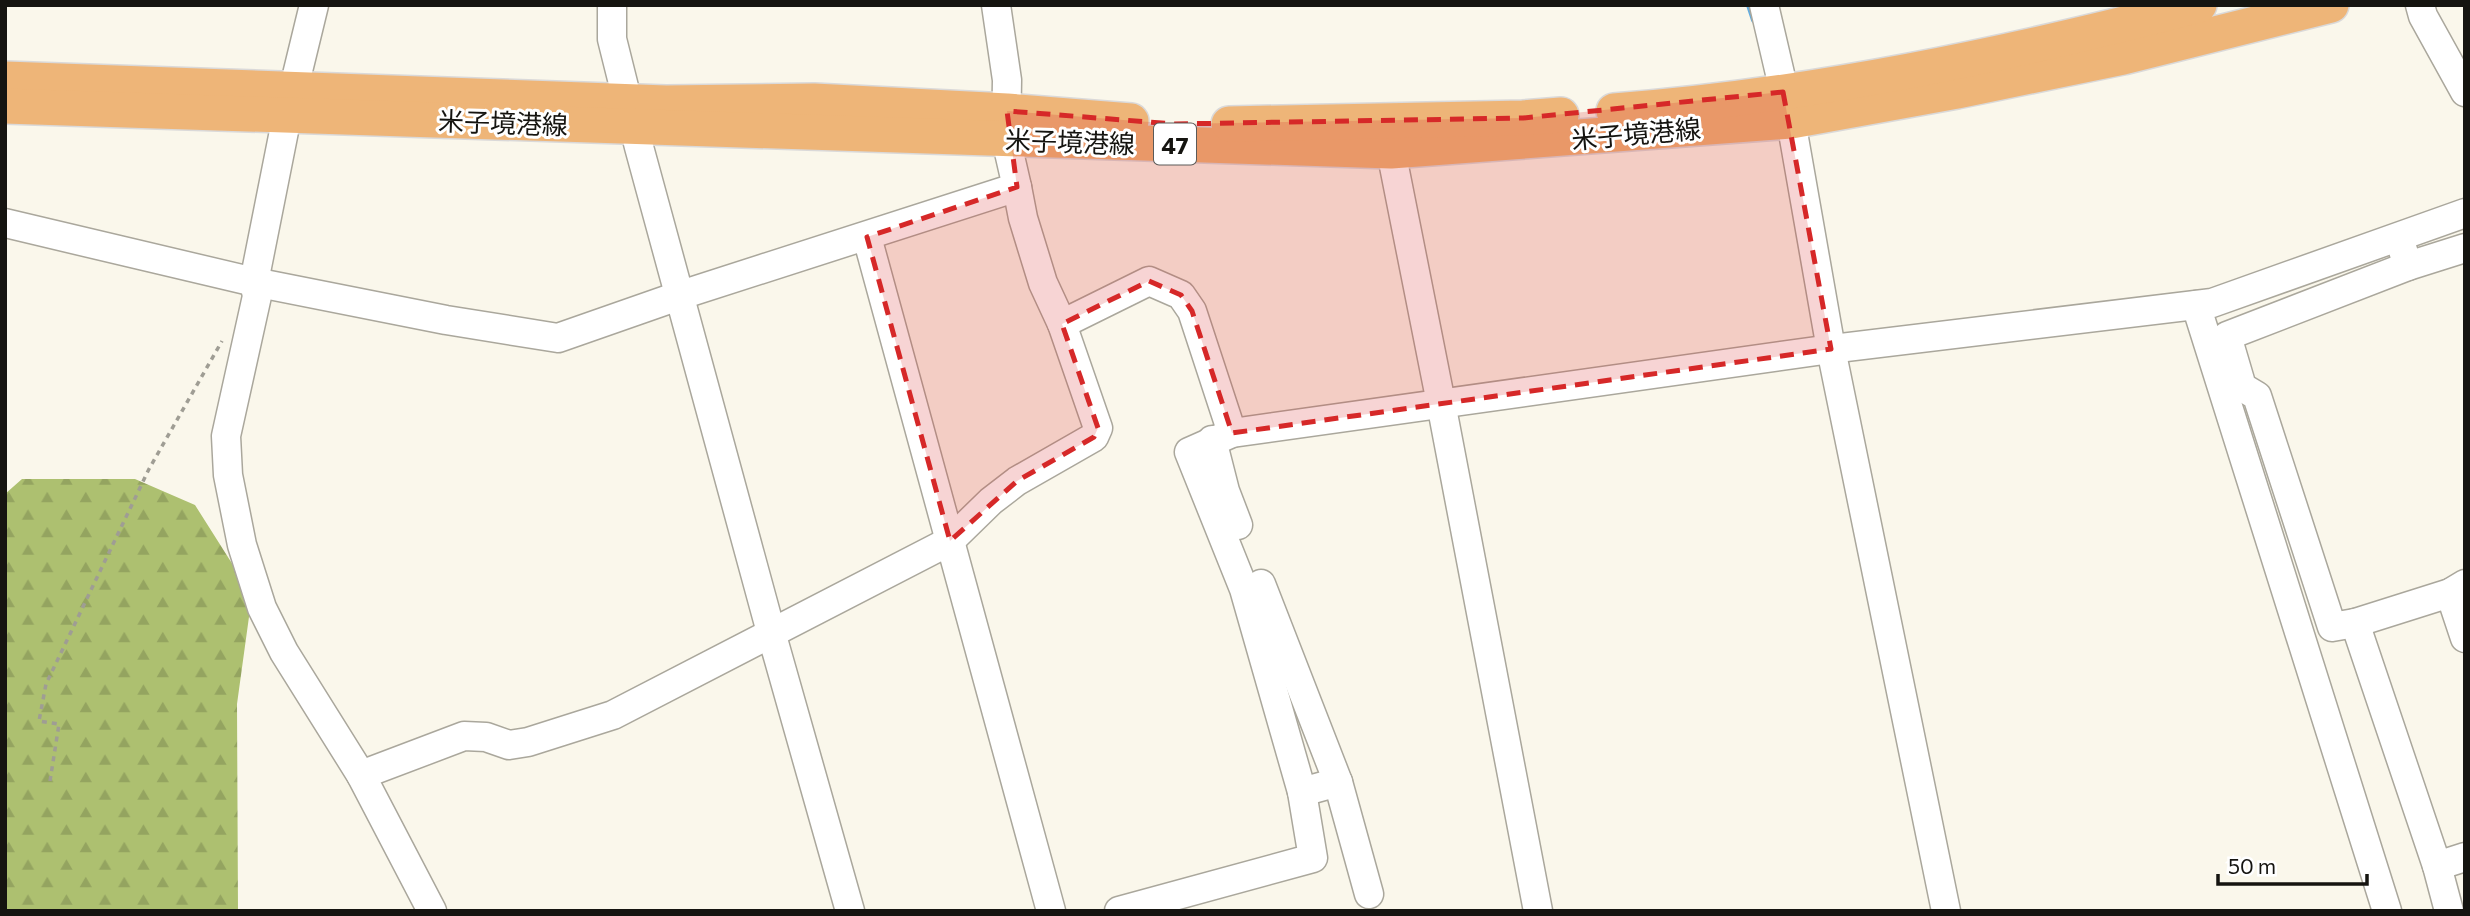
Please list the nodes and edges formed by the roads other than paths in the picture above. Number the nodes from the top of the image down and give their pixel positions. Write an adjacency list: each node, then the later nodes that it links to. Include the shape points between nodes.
1 (314, 5): 11 (street)
2 (612, 5): 14 (street, via 612,39)
3 (996, 5): 15 (street, via 1007,80)
4 (1764, 5): 13 (street)
5 (2199, 5): 8 (main road, 米子境港線 / 47)
6 (2331, 5): 13 (main road, 米子境港線 / 47, via 2123,57 1958,91)
7 (2420, 5): 10 (street)
8 (2112, 16): 13 (main road, 米子境港線 / 47)
9 (5, 79): 11 (main road, 米子境港線 / 47)
10 (2465, 92)
11 (291, 102): 12 (main road, 米子境港線 / 47); 14 (main road, 米子境港線 / 47); 24 (street)
12 (5, 106)
13 (1787, 106): 15 (main road, 米子境港線 / 47, via 1522,118); 16 (main road, 米子境港線 / 47); 28 (street)
14 (632, 113): 15 (main road, 米子境港線 / 47); 25 (street)
15 (1007, 125): 16 (main road, 米子境港線 / 47); 17 (street)
16 (1391, 151): 29 (street)
17 (1017, 187): 20 (street); 27 (street, via 1043,283)
18 (2465, 213): 21 (street)
19 (5, 223): 24 (street)
20 (867, 237): 25 (street); 31 (street)
21 (2399, 238): 23 (street); 26 (street)
22 (2465, 248): 23 (street)
23 (2408, 266): 34 (street, via 2227,335 2242,387 2257,396 2332,627)
24 (254, 282): 25 (street, via 558,338); 37 (street, via 257,296 226,436 228,475 242,545 262,608 284,652)
25 (681, 295): 35 (street)
26 (2196, 305): 28 (street); 49 (street)
27 (1062, 324): 30 (street, via 1150,281 1181,295 1192,311); 31 (street, via 1098,428 1094,437 1017,481)
28 (1831, 349): 29 (street); 48 (street)
29 (1441, 403): 30 (street); 47 (street)
30 (1222, 437): 32 (street, via 1189,452)
31 (950, 541): 35 (street); 45 (street)
32 (1252, 587): 38 (street); 39 (street)
33 (2457, 589): 34 (street); 36 (street)
34 (2355, 623): 41 (street)
35 (771, 632): 37 (street, via 613,715 509,745 464,736); 44 (street)
36 (2465, 638)
37 (361, 775): 43 (street)
38 (1338, 782): 39 (street); 42 (street)
39 (1302, 792): 46 (street, via 1313,858)
40 (2465, 857): 41 (street)
41 (2437, 866): 50 (street)
42 (1369, 894)
43 (432, 911)
44 (850, 911)
45 (1052, 911)
46 (1119, 911)
47 (1538, 911)
48 (1945, 911)
49 (2387, 911)
50 (2449, 911)

